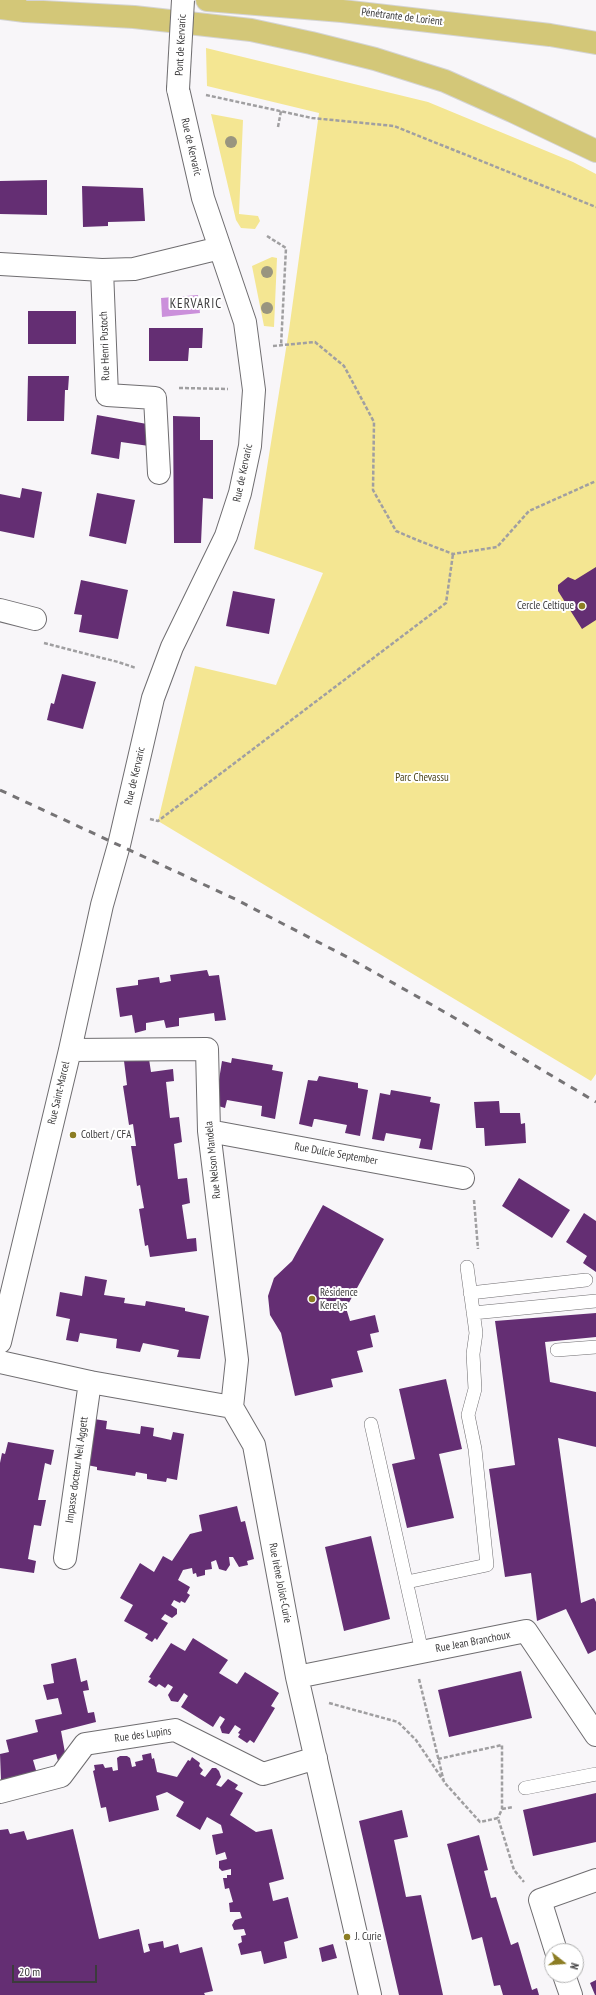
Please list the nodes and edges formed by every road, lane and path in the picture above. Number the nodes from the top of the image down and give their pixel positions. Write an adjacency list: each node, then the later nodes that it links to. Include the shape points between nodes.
1 (183, 0): 5 (street, Pont de Kervaric, bridge)
2 (207, 0): 4 (main road, Pénétrante de Lorient, via 350,11)
3 (0, 8): 8 (main road, via 25,12 134,17 251,30 311,43 445,81)
4 (596, 43)
5 (178, 89): 6 (path); 11 (street, Rue de Kervaric, via 203,198)
6 (281, 111): 7 (path); 9 (path, via 312,118 394,126)
7 (278, 127)
8 (596, 152)
9 (596, 207)
10 (267, 236): 14 (path, via 286,248)
11 (220, 248): 13 (street, via 134,269); 15 (street, Rue de Kervaric, via 245,322)
12 (0, 264): 13 (street)
13 (102, 270): 17 (street, Rue Henri Pustoch, via 107,395)
14 (281, 346): 15 (path); 20 (path, via 315,342 344,366 374,422 373,490 396,531)
15 (249, 349): 16 (street, Rue de Kervaric)
16 (254, 390): 17 (path, via 170,388); 24 (street, Rue de Kervaric, via 250,446 240,493 226,536 172,647 153,698)
17 (155, 398): 18 (street)
18 (159, 472)
19 (596, 481): 20 (path, via 529,511 497,547)
20 (454, 554): 24 (path, via 446,603 158,821)
21 (0, 610): 22 (street)
22 (36, 619): 23 (path, via 38,642)
23 (118, 662)
24 (127, 814): 25 (street, Rue de Kervaric)
25 (119, 845): 26 (street, Rue Saint-Marcel, via 102,905)
26 (70, 1050): 27 (street, Rue Nelson Mandela, via 207,1049); 34 (street, Rue Saint-Marcel)
27 (209, 1131): 28 (street, Rue Dulcie September); 39 (street, Rue Nelson Mandela, via 237,1360)
28 (463, 1178): 29 (path, via 474,1198 479,1259)
29 (467, 1267): 31 (lane)
30 (586, 1280): 31 (lane)
31 (470, 1293): 33 (lane)
32 (596, 1301): 33 (lane)
33 (473, 1313): 42 (lane, via 476,1333 473,1354 476,1389 468,1415 475,1448 487,1565)
34 (0, 1342)
35 (596, 1347): 36 (lane)
36 (557, 1350)
37 (0, 1362): 38 (street)
38 (90, 1382): 39 (street); 41 (street, Impasse docteur Neil Aggett)
39 (232, 1406): 44 (street, Rue Irène Joliot-Curie, via 254,1445)
40 (371, 1424): 42 (lane)
41 (65, 1558)
42 (407, 1582): 43 (lane)
43 (417, 1653): 44 (street, Rue Jean Branchoux); 45 (street, Rue Jean Branchoux, via 526,1631); 47 (path)
44 (300, 1686): 46 (street, Rue Irène Joliot-Curie); 49 (path, via 398,1722 416,1740)
45 (596, 1735)
46 (316, 1758): 51 (street, Rue des Lupins, via 263,1774 175,1730 85,1744 60,1776); 57 (street, Rue Irène Joliot-Curie)
47 (438, 1759): 49 (path); 52 (path, via 502,1744 502,1809)
48 (596, 1774): 50 (lane)
49 (444, 1782): 52 (path, via 480,1822)
50 (525, 1788)
51 (0, 1792)
52 (498, 1818): 54 (path, via 514,1870)
53 (596, 1880): 54 (street)
54 (540, 1900): 55 (street)
55 (553, 1943)
56 (566, 1983): 58 (street)
57 (370, 1995)
58 (570, 1995)

